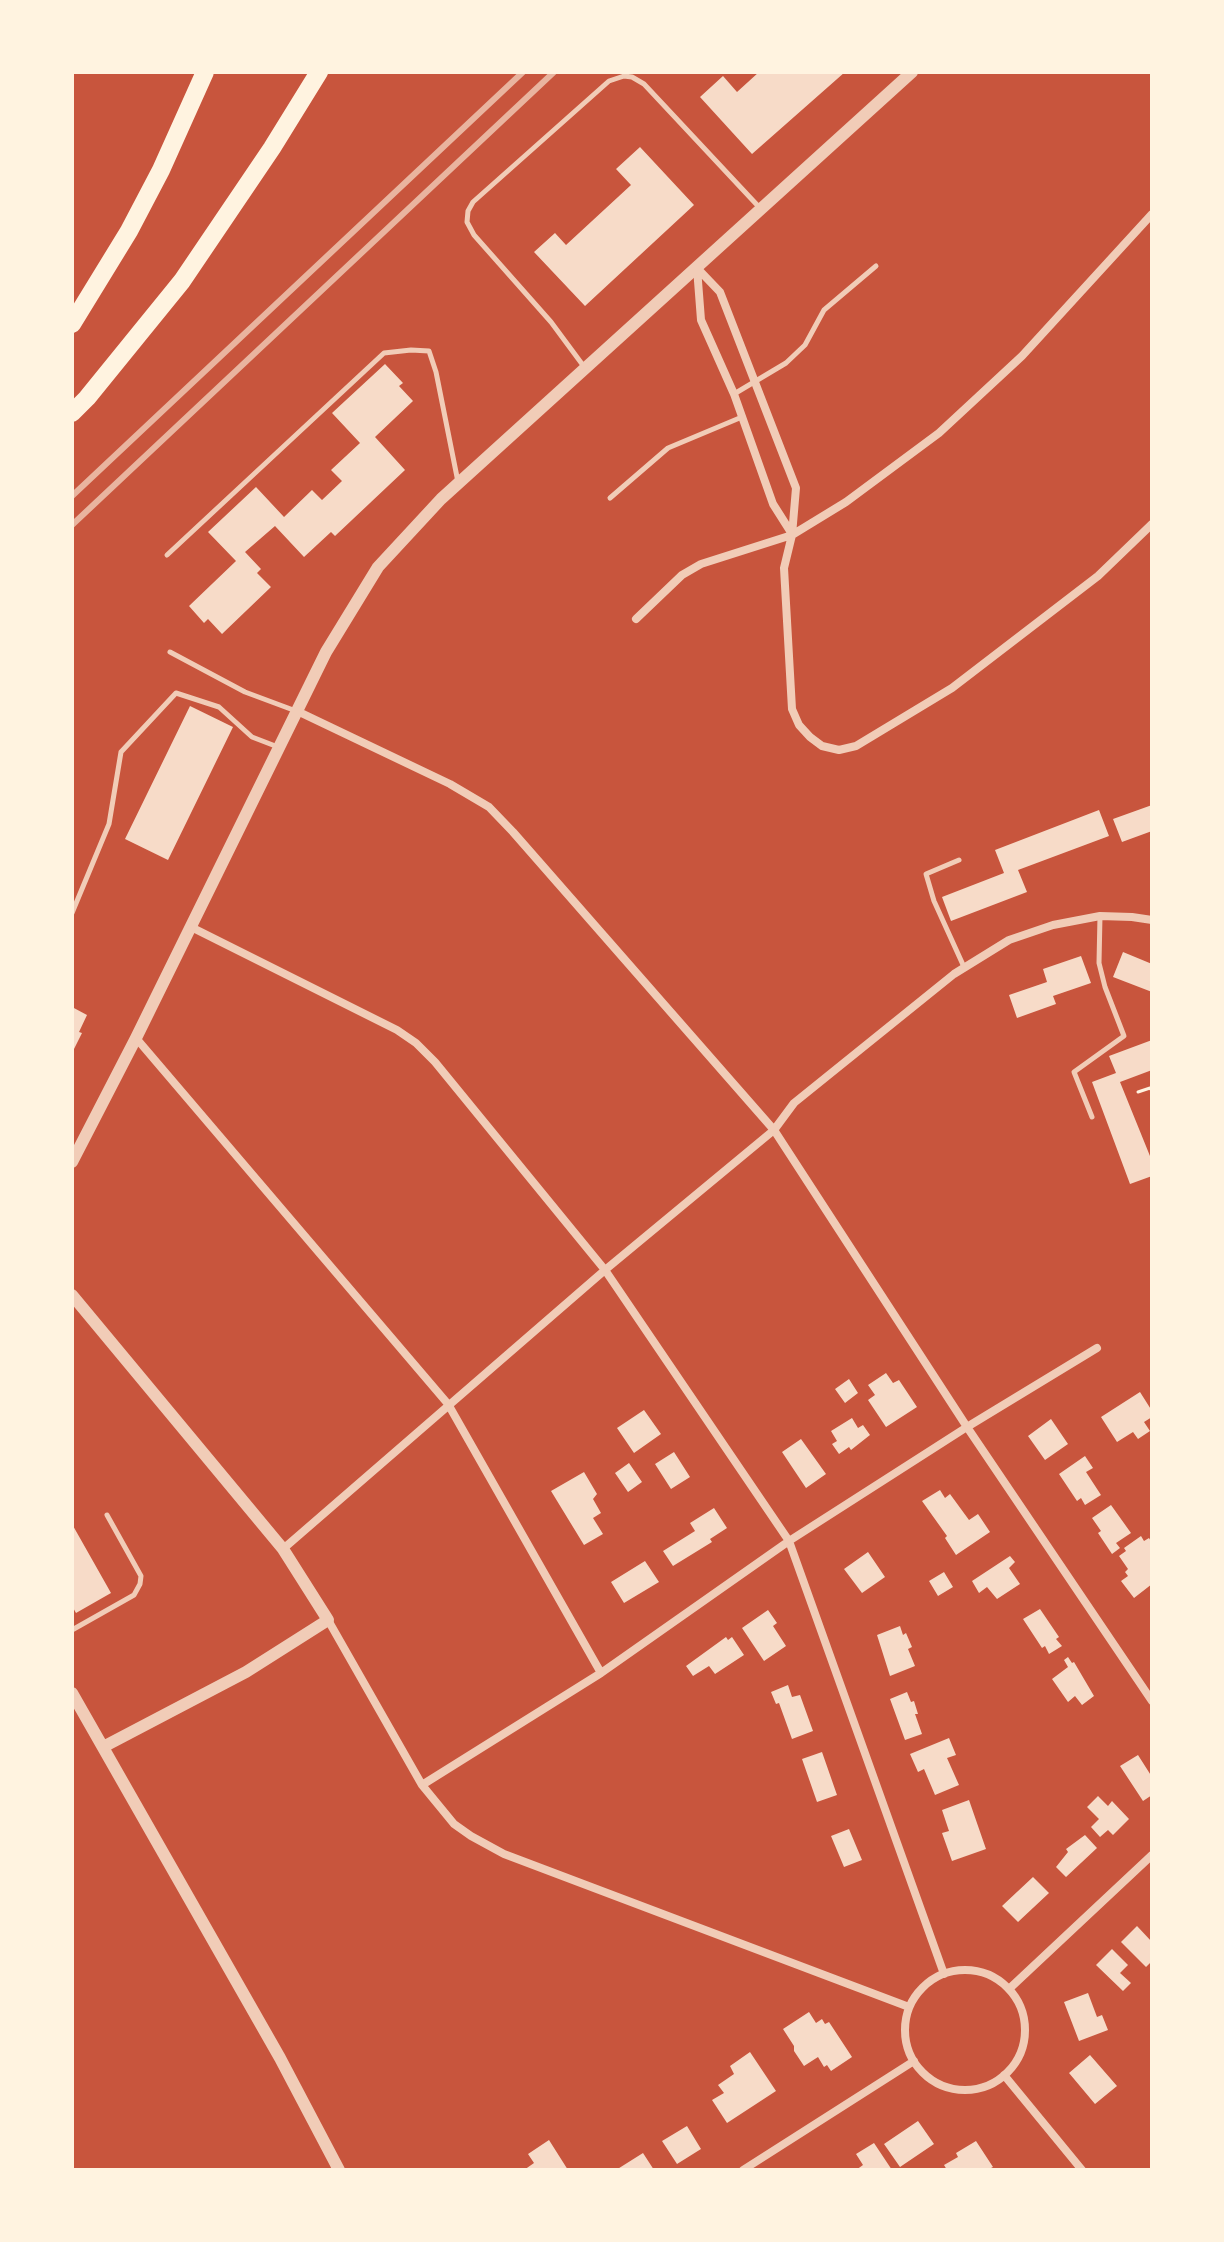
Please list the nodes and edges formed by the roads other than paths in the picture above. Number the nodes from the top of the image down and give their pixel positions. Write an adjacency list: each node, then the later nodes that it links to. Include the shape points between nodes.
1 (205, 72): 9 (highway, via 129,231)
2 (319, 72): 13 (highway, via 182,281)
3 (912, 72): 5 (street)
4 (626, 74): 5 (lane, via 644,84); 10 (lane, via 609,81 468,211 474,235)
5 (761, 210): 8 (street)
6 (1152, 214): 18 (street, via 1022,356 939,433)
7 (876, 266): 11 (lane, via 824,310 805,345)
8 (697, 268): 10 (street); 11 (street, via 720,292); 12 (street, via 701,320)
9 (72, 324)
10 (586, 369): 15 (street)
11 (754, 382): 12 (lane); 18 (street, via 796,488)
12 (734, 394): 14 (street)
13 (72, 413)
14 (742, 417): 16 (lane, via 668,448); 18 (street, via 773,504)
15 (459, 483): 19 (lane, via 429,351 384,353); 22 (street, via 378,567)
16 (610, 498)
17 (1152, 524): 18 (street, via 1098,576 952,688 856,746 839,750 810,737 792,709 784,568)
18 (792, 535): 20 (street, via 701,564)
19 (167, 555)
20 (636, 619)
21 (170, 652): 22 (lane, via 245,692)
22 (297, 711): 23 (street); 32 (street, via 489,807)
23 (279, 747): 25 (lane, via 252,737 219,707 176,693 121,752 109,824); 28 (street)
24 (959, 860): 29 (lane, via 926,874)
25 (72, 913)
26 (1100, 916): 27 (street); 29 (street, via 1009,940); 31 (lane, via 1099,963 1124,1036 1074,1072)
27 (1152, 920)
28 (191, 927): 30 (street); 34 (street, via 416,1043)
29 (964, 967): 32 (street, via 794,1103)
30 (136, 1038): 33 (street); 37 (street)
31 (1092, 1117)
32 (774, 1130): 34 (street); 38 (street)
33 (72, 1162)
34 (605, 1270): 37 (street); 40 (street)
35 (72, 1295): 41 (street)
36 (1097, 1348): 38 (street)
37 (448, 1404): 41 (street); 44 (street)
38 (967, 1427): 40 (street); 46 (street)
39 (107, 1515): 43 (lane, via 141,1576 140,1584 134,1595)
40 (789, 1541): 44 (street); 50 (street)
41 (283, 1549): 42 (street)
42 (328, 1620): 47 (street, via 246,1672); 48 (street)
43 (72, 1630)
44 (601, 1673): 48 (street)
45 (72, 1693): 47 (street)
46 (1152, 1701)
47 (103, 1747): 55 (street)
48 (422, 1785): 52 (street, via 454,1824 504,1854)
49 (1152, 1855): 51 (street)
50 (944, 1974): 51 (street, via 979,1972); 52 (street, via 930,1981)
51 (1009, 1989): 54 (street, via 1020,2005 1024,2043)
52 (909, 2007): 53 (street, via 906,2044)
53 (914, 2061): 54 (street, via 925,2075 955,2089 989,2085); 56 (street)
54 (1004, 2075): 57 (street)
55 (339, 2170)
56 (743, 2170)
57 (1082, 2170)

